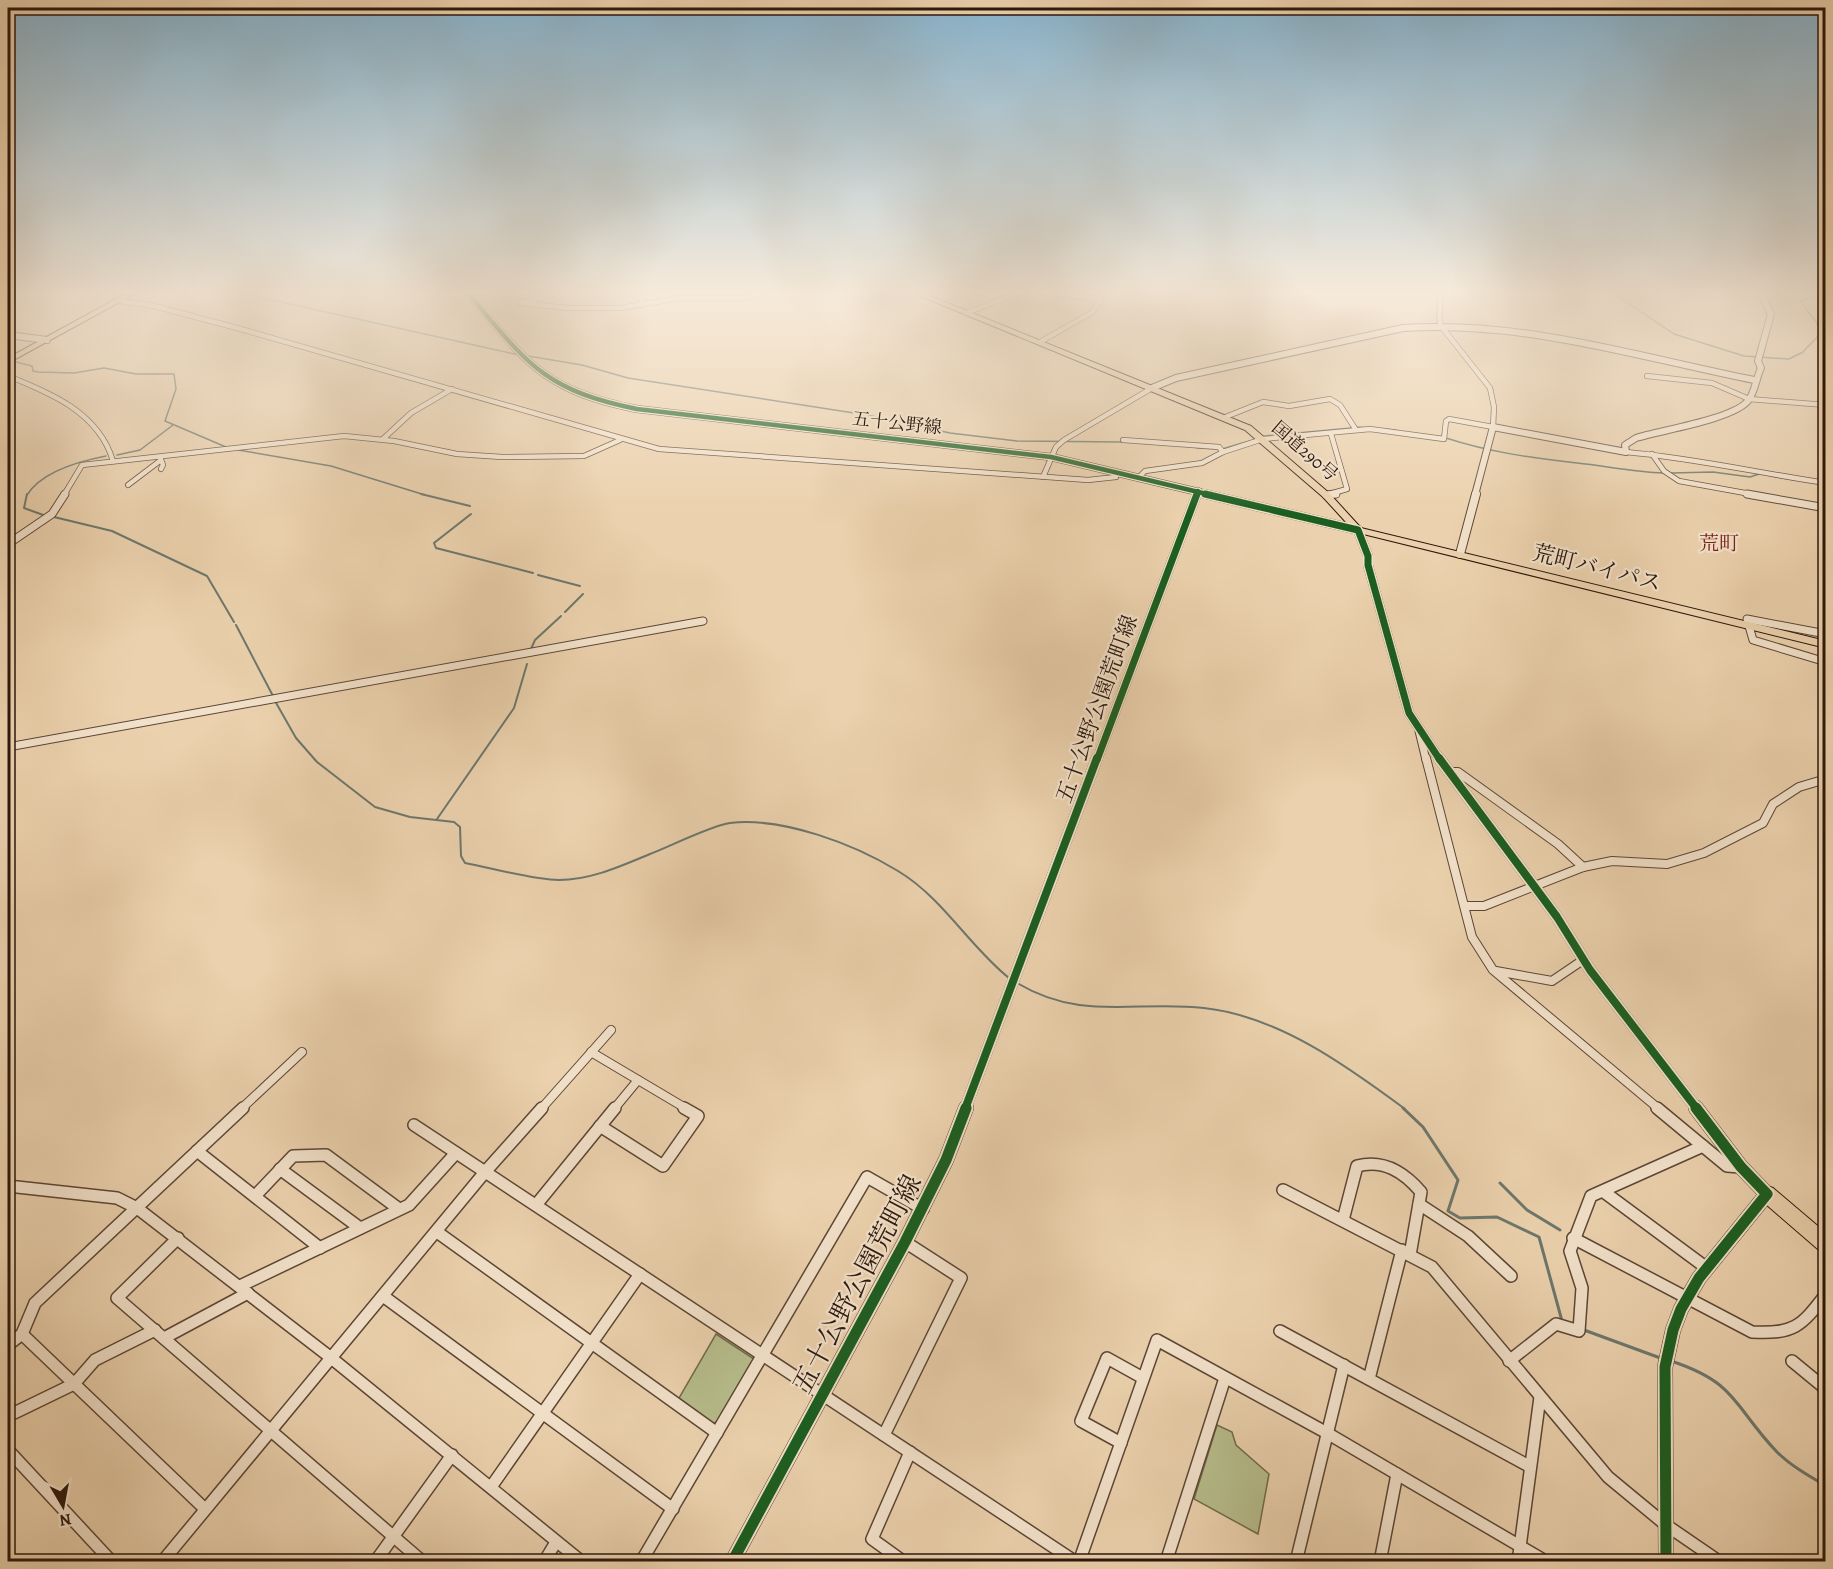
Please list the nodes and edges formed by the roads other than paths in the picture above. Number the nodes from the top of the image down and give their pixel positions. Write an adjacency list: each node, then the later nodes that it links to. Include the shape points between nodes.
1 (370, 366): 12 (street)
2 (530, 366): 26 (street, 五十公野線, via 564,390 637,409)
3 (1099, 366): 11 (main road, 国道290号)
4 (1229, 366): 11 (street, via 1176,378)
5 (1473, 366): 16 (street, via 1490,388)
6 (1687, 366): 10 (street)
7 (1761, 366): 10 (street)
8 (8, 376): 28 (street, via 53,394 76,411 107,439)
9 (1647, 376): 13 (street, via 1712,383)
10 (1754, 380): 13 (street)
11 (1152, 388): 15 (main road, 国道290号); 26 (street, via 1064,440)
12 (452, 389): 19 (street, via 411,413); 21 (street)
13 (1749, 399): 14 (street); 24 (street, via 1734,411 1636,438 1625,445)
14 (1826, 405)
15 (1223, 418): 17 (street, via 1263,402 1289,406 1330,399 1340,405); 20 (main road, 国道290号)
16 (1493, 428): 17 (street, via 1449,419 1444,439 1387,430); 24 (street); 40 (street)
17 (1356, 430): 18 (street)
18 (1331, 434): 20 (street); 36 (street, via 1347,489)
19 (383, 439): 21 (street, via 457,454 540,458 584,456); 27 (street, via 344,436)
20 (1263, 439): 23 (street); 36 (main road, 国道290号)
21 (620, 440): 30 (street, via 677,452)
22 (1123, 440): 23 (street, via 1219,447)
23 (1223, 452): 32 (street, via 1208,461 1145,471)
24 (1626, 452): 25 (street)
25 (1652, 454): 33 (street); 37 (street, via 1664,471 1679,481)
26 (1051, 457): 30 (street); 32 (street, 五十公野線)
27 (160, 458): 28 (street); 29 (street, via 164,465); 34 (street)
28 (112, 461): 39 (street, via 82,465 52,514)
29 (161, 469)
30 (1043, 477): 31 (street)
31 (1116, 477)
32 (1139, 477): 35 (street, 五十公野線)
33 (1826, 483)
34 (128, 485)
35 (1198, 491): 38 (street, 五十公野線); 76 (street, 五十公野公園荒町線, via 954,1141)
36 (1326, 495): 38 (main road, 国道290号)
37 (1826, 508)
38 (1358, 530): 40 (main road, 荒町バイパス); 46 (street, via 1409,713)
39 (8, 544)
40 (1460, 554): 42 (main road, 荒町バイパス)
41 (703, 621): 47 (street)
42 (1748, 626): 43 (street, via 1747,619); 44 (main road, 荒町バイパス); 45 (street, via 1754,640)
43 (1826, 634)
44 (1826, 645)
45 (1826, 662)
46 (1419, 731): 48 (street); 52 (street)
47 (8, 747)
48 (1449, 772): 50 (street, via 1458,772 1558,844); 51 (street)
49 (1826, 779): 50 (street, via 1799,787 1773,804 1762,823 1704,853 1667,864 1612,861)
50 (1583, 867): 51 (street)
51 (1534, 887): 52 (street, via 1484,906); 53 (street)
52 (1465, 906): 54 (street, via 1472,937)
53 (1583, 960): 54 (street, via 1552,981); 64 (street)
54 (1493, 970): 61 (street)
55 (611, 1030): 57 (street)
56 (302, 1052): 62 (street)
57 (591, 1052): 58 (street); 66 (street)
58 (638, 1080): 60 (street); 60 (street, via 698,1116 663,1166)
59 (414, 1125): 63 (street)
60 (600, 1126): 73 (street)
61 (1703, 1146): 64 (street, via 1727,1166); 69 (street)
62 (197, 1151): 71 (street); 74 (street)
63 (456, 1153): 66 (street); 75 (street, via 409,1205)
64 (1741, 1167): 70 (street)
65 (280, 1169): 71 (street); 75 (street, via 293,1156 326,1155); 78 (street)
66 (485, 1172): 73 (street); 79 (street)
67 (8, 1186): 74 (street, via 117,1198)
68 (1283, 1190): 77 (street)
69 (1604, 1192): 81 (street, via 1591,1196); 86 (street)
70 (1767, 1194): 83 (main road); 86 (street)
71 (255, 1196): 84 (street)
72 (1419, 1204): 77 (street, via 1421,1192 1401,1172 1378,1161 1365,1163 1357,1166); 85 (street); 88 (street, via 1475,1239)
73 (536, 1205): 87 (street)
74 (137, 1208): 80 (street); 94 (street, via 34,1303)
75 (399, 1209): 78 (street)
76 (923, 1209): 82 (street, 五十公野公園荒町線); 98 (street, via 867,1177)
77 (1343, 1220): 85 (street)
78 (360, 1228): 84 (street)
79 (437, 1232): 91 (street); 96 (street)
80 (178, 1238): 89 (street); 95 (street, via 117,1298)
81 (1574, 1238): 92 (street); 100 (street, via 1570,1251 1582,1288 1579,1325 1556,1324)
82 (905, 1242): 108 (street, 五十公野公園荒町線); 115 (street, via 961,1278)
83 (1826, 1245)
84 (320, 1248): 89 (street)
85 (1406, 1252): 100 (street, via 1432,1267); 105 (street)
86 (1704, 1266): 92 (street)
87 (640, 1274): 96 (street); 98 (street)
88 (1511, 1276)
89 (244, 1289): 95 (street); 99 (street)
90 (1826, 1294): 92 (street, via 1800,1328 1782,1334 1752,1332)
91 (383, 1296): 99 (street); 110 (street)
92 (1687, 1299): 125 (street, via 1666,1360)
93 (1280, 1331): 102 (street)
94 (22, 1334): 97 (street); 106 (street)
95 (160, 1334): 106 (street, via 95,1360); 112 (street)
96 (594, 1343): 110 (street); 113 (street)
97 (8, 1345)
98 (762, 1355): 108 (street); 113 (street)
99 (330, 1357): 112 (street); 119 (street)
100 (1509, 1361): 109 (street)
101 (1792, 1361): 107 (street)
102 (1344, 1365): 105 (street); 114 (street)
103 (1143, 1378): 104 (street, via 1157,1340); 116 (street); 116 (street, via 1107,1358 1081,1420)
104 (1225, 1378): 114 (street); 139 (street)
105 (1369, 1379): 120 (street)
106 (74, 1384): 111 (street); 123 (street)
107 (1826, 1389)
108 (822, 1394): 115 (street); 136 (street, 五十公野公園荒町線)
109 (1540, 1397): 120 (street); 125 (street, via 1608,1477)
110 (544, 1414): 122 (street); 124 (street)
111 (8, 1416)
112 (270, 1429): 123 (street); 126 (street)
113 (717, 1433): 124 (street)
114 (1327, 1433): 121 (street); 140 (street)
115 (884, 1435): 118 (street)
116 (1121, 1443): 138 (street)
117 (8, 1450): 129 (street)
118 (910, 1452): 137 (street, via 872,1539); 138 (street)
119 (452, 1455): 122 (street); 126 (street)
120 (1529, 1466): 128 (street)
121 (1396, 1474): 128 (street); 141 (street)
122 (491, 1487): 127 (street)
123 (205, 1509): 130 (street)
124 (673, 1509): 135 (street)
125 (1666, 1525): 144 (street); 145 (street)
126 (393, 1537): 131 (street); 132 (street)
127 (556, 1542): 133 (street); 134 (street)
128 (1519, 1546): 142 (street); 143 (street)
129 (112, 1562)
130 (162, 1562)
131 (375, 1562)
132 (423, 1562)
133 (544, 1562)
134 (582, 1562)
135 (641, 1562)
136 (732, 1562)
137 (904, 1562)
138 (1078, 1562)
139 (1166, 1562)
140 (1296, 1562)
141 (1380, 1562)
142 (1518, 1562)
143 (1547, 1562)
144 (1666, 1562)
145 (1720, 1562)

